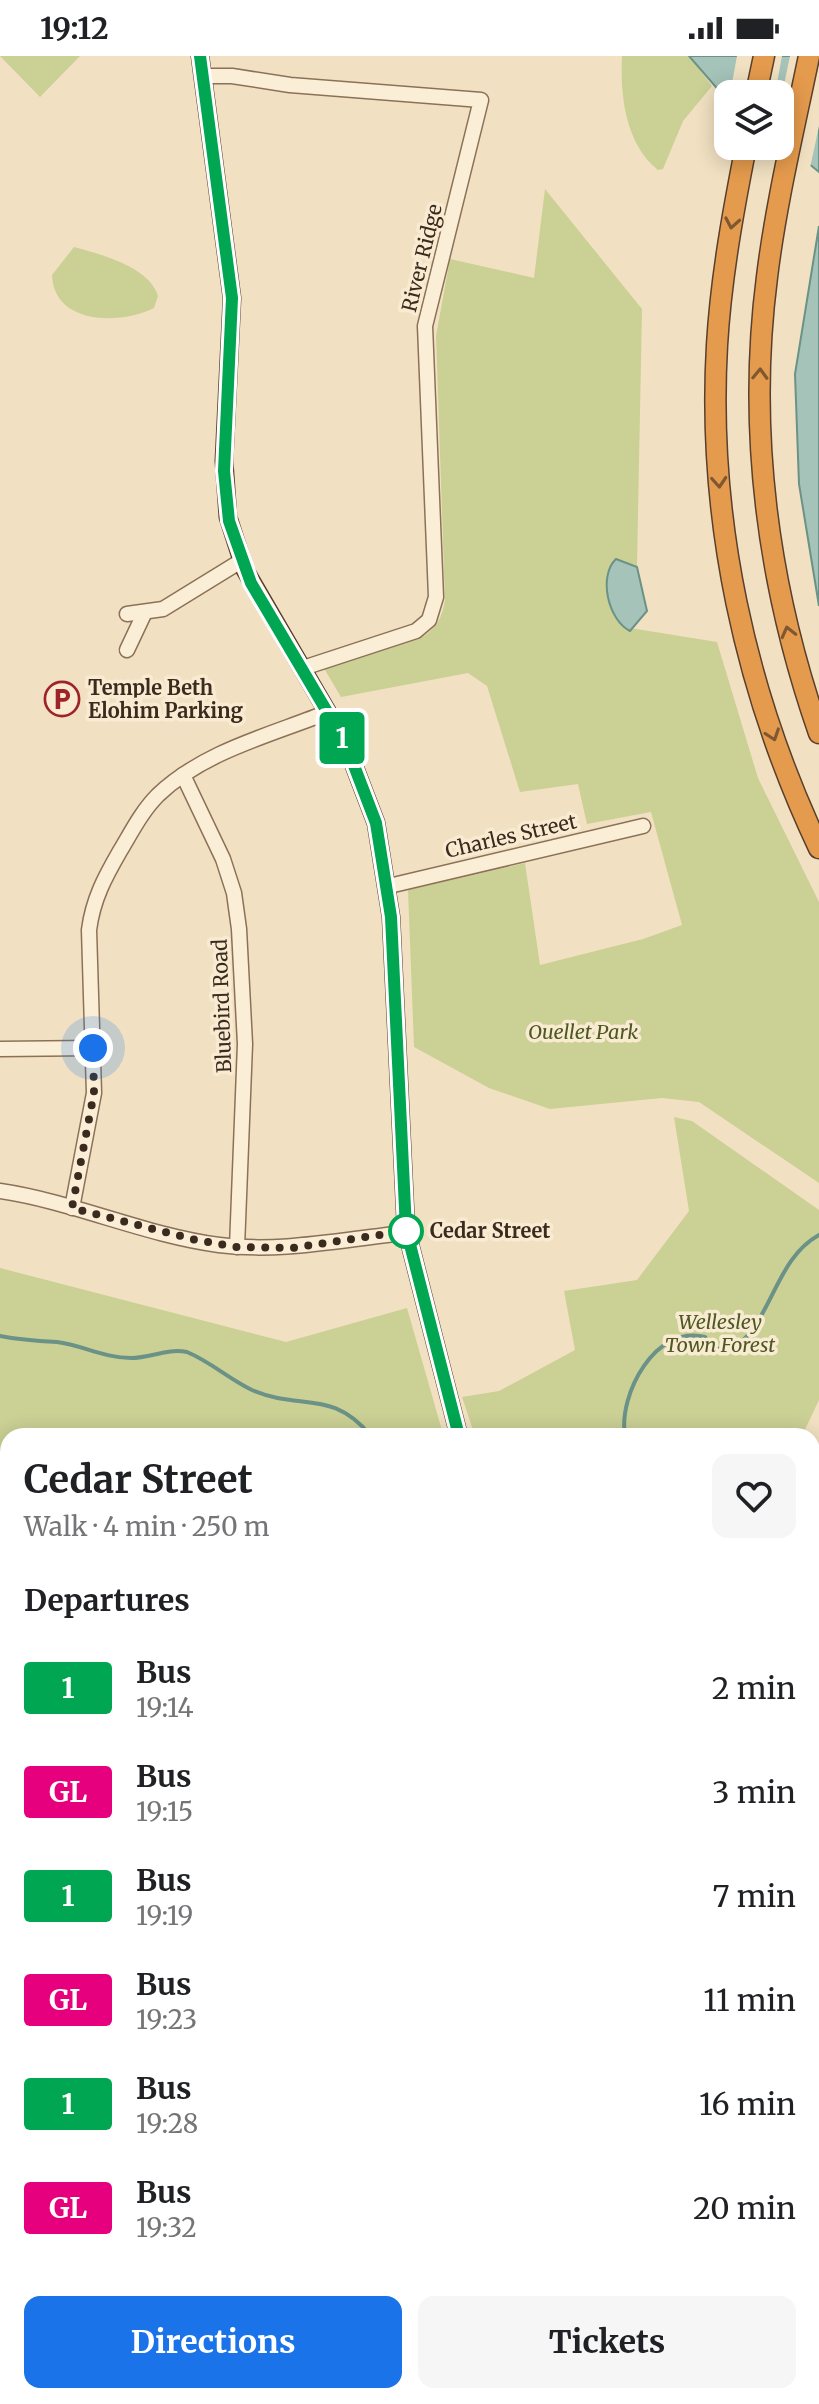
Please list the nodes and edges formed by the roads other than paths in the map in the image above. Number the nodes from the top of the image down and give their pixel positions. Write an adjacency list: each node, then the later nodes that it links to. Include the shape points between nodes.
1 (200, 56): 4 (main road)
2 (764, 56): 5 (highway)
3 (809, 56): 13 (highway, one-way to 3, via 780,596 761,449 764,302)
4 (203, 76): 7 (main road, via 232,298 224,483); 11 (street, River Ridge, via 481,100 425,326 433,611 416,631)
5 (759, 80)
6 (743, 160): 16 (highway, one-way to 16, via 718,334 721,498 735,597 753,671)
7 (241, 561): 9 (street, via 169,607); 11 (main road)
8 (127, 614): 9 (street)
9 (144, 614): 10 (street)
10 (127, 650)
11 (303, 668): 12 (main road)
12 (328, 712): 14 (street, via 212,758); 17 (main road, via 364,786)
13 (819, 733)
14 (183, 775): 18 (street, via 139,818 92,903); 23 (street, Bluebird Road, via 223,859 239,929 245,1088)
15 (643, 826): 17 (street, Charles Street)
16 (819, 848)
17 (389, 886): 22 (main road)
18 (93, 1048): 19 (street); 21 (street, via 94,1093)
19 (0, 1049)
20 (0, 1191): 21 (street)
21 (72, 1208): 23 (street)
22 (406, 1233): 23 (street, via 292,1248); 24 (main road)
23 (237, 1247)
24 (457, 1428)

